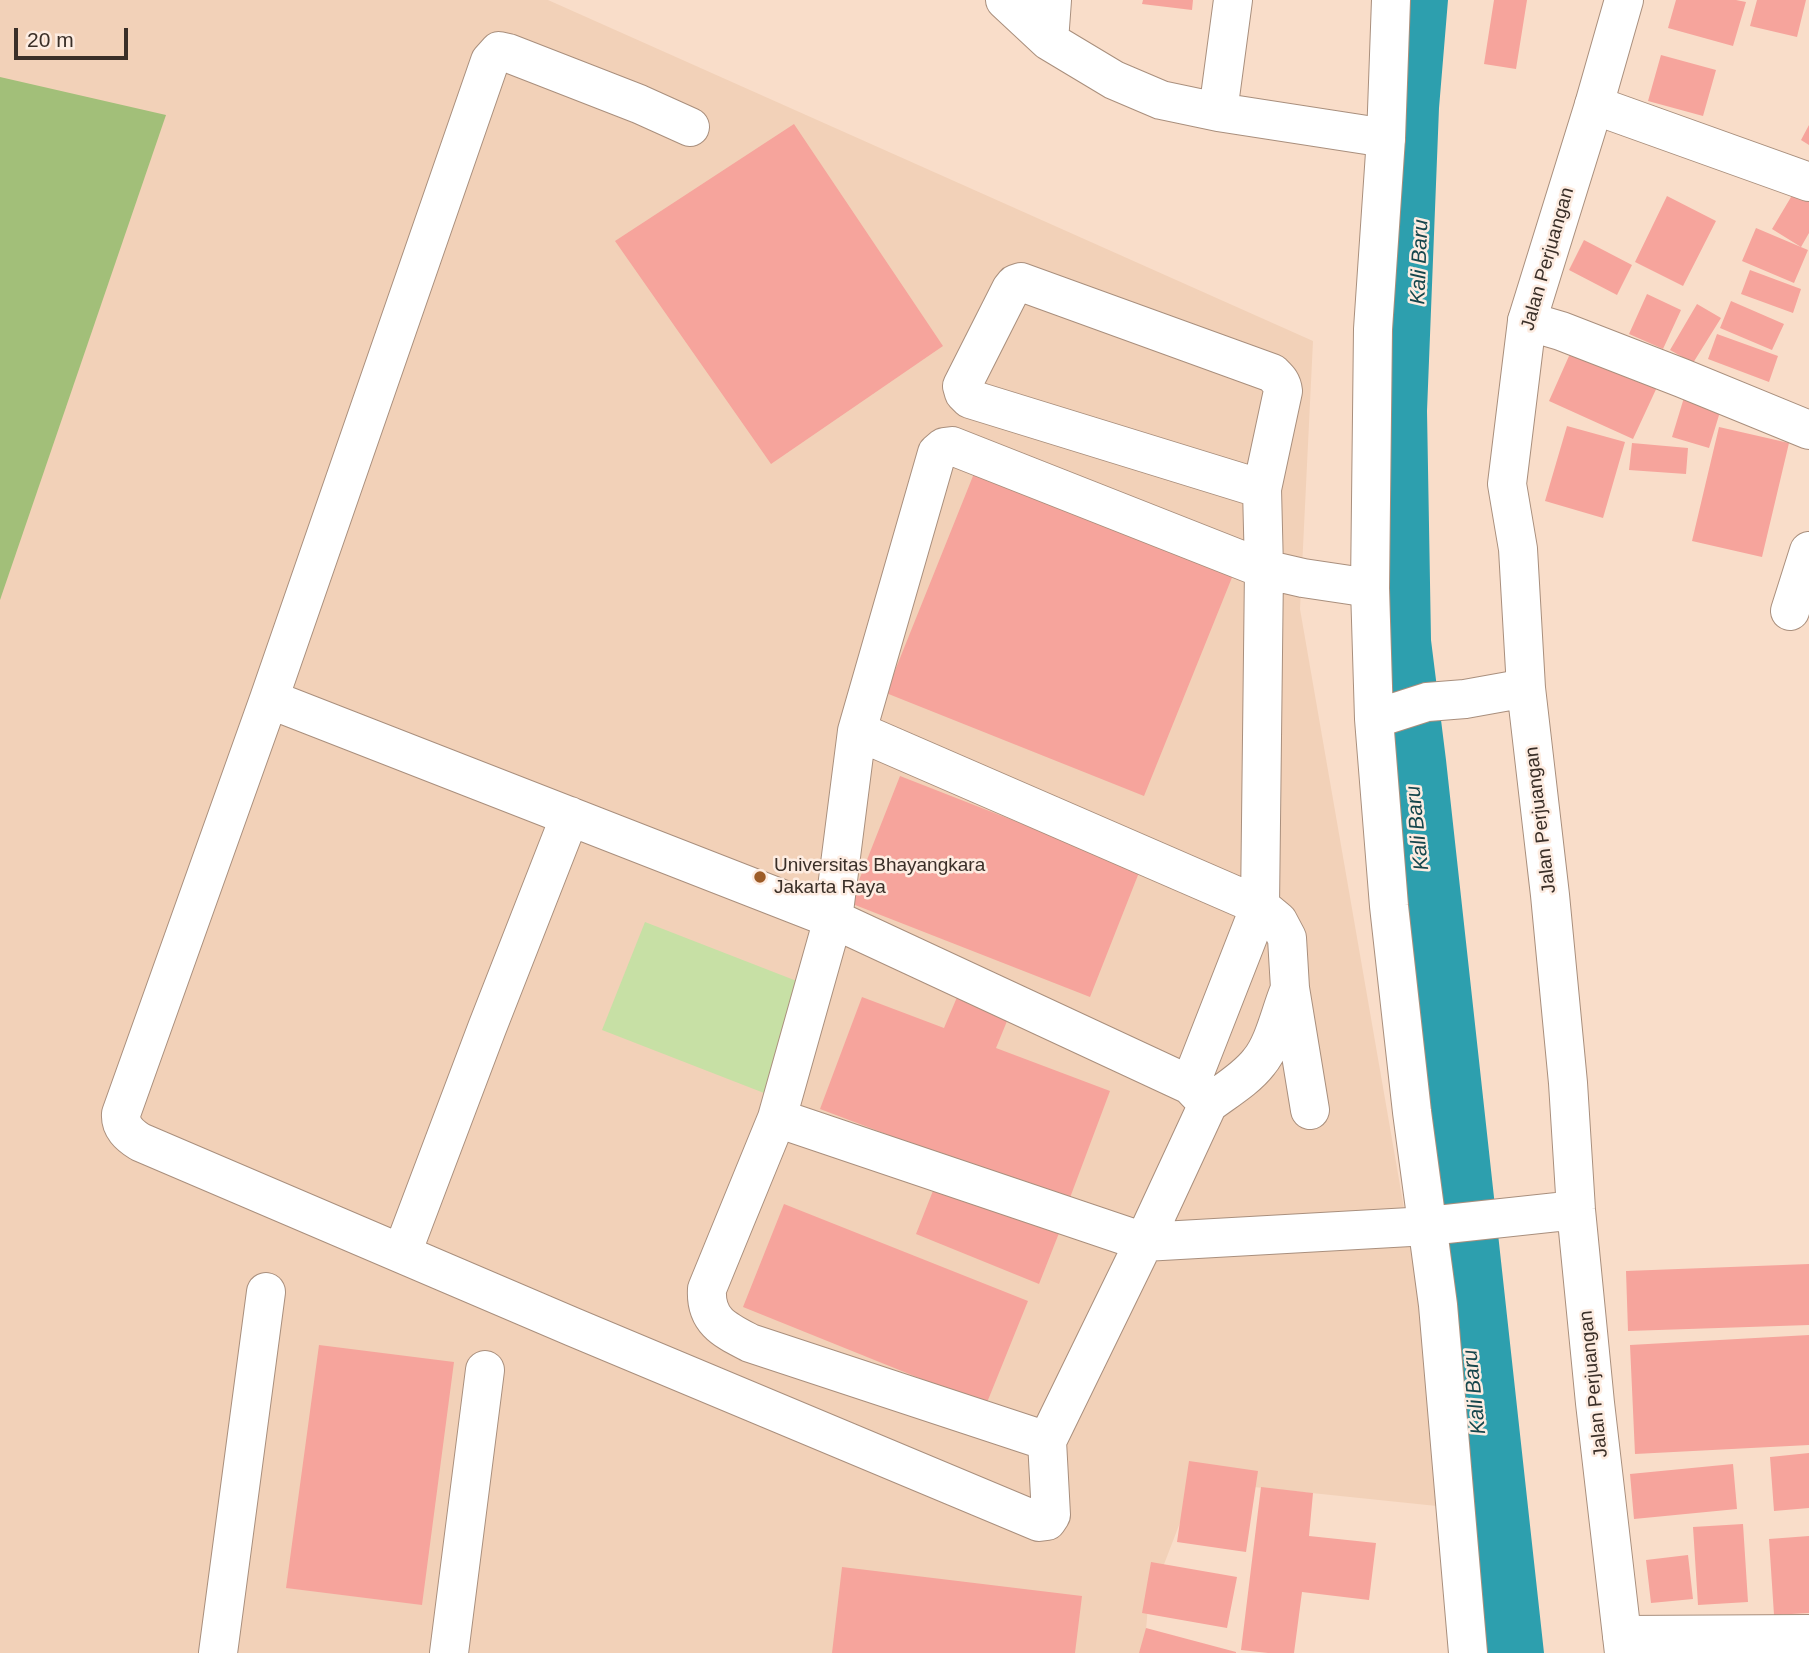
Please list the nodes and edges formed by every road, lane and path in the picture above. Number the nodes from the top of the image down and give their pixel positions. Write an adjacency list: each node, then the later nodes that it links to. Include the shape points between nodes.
1 (1005, 0): 6 (main road)
2 (1052, 0): 6 (main road)
3 (1233, 0): 8 (main road)
4 (1391, 0): 10 (main road)
5 (1625, 0): 7 (main road, Jalan Perjuangan)
6 (1049, 41): 8 (main road, via 1114,80 1161,100)
7 (1594, 106): 11 (main road); 12 (main road, Jalan Perjuangan)
8 (1218, 112): 10 (main road)
9 (690, 127): 20 (main road, via 508,53 499,51 490,61)
10 (1386, 138): 17 (main road, via 1373,329)
11 (1809, 182)
12 (1527, 321): 13 (main road); 19 (main road, Jalan Perjuangan, via 1507,484 1518,549)
13 (1809, 430)
14 (1262, 489): 14 (main road, via 1283,391 1272,373 1021,282 1015,284 962,386 971,399); 16 (main road)
15 (1809, 551): 18 (main road)
16 (1264, 569): 17 (main road); 22 (main road, via 952,446 944,447 937,453); 24 (main road)
17 (1370, 588): 21 (main road)
18 (1790, 611)
19 (1526, 688): 21 (main road, via 1427,702); 30 (main road, Jalan Perjuangan, via 1568,1083)
20 (269, 699): 23 (main road); 33 (main road, via 121,1121 140,1142)
21 (1379, 717): 31 (main road, via 1389,906 1412,1112)
22 (857, 731): 24 (main road); 25 (main road)
23 (570, 816): 25 (main road); 33 (main road)
24 (1260, 906): 26 (main road, via 1278,921 1287,938); 27 (main road)
25 (833, 919): 27 (main road); 29 (main road)
26 (1290, 988): 27 (main road, via 1261,1061 1252,1071); 28 (main road)
27 (1199, 1095): 32 (main road)
28 (1311, 1110)
29 (777, 1118): 32 (main road); 36 (main road, via 707,1289 706,1303 719,1325 750,1343)
30 (1570, 1211): 31 (main road); 38 (main road, Jalan Perjuangan)
31 (1431, 1225): 32 (main road); 41 (main road)
32 (1144, 1242): 36 (main road)
33 (402, 1253): 36 (main road, via 1041,1523 1051,1515)
34 (265, 1292): 39 (main road)
35 (485, 1370): 40 (main road)
36 (1047, 1441)
37 (1809, 1633): 38 (main road)
38 (1623, 1644)
39 (218, 1653)
40 (449, 1653)
41 (1468, 1653)

